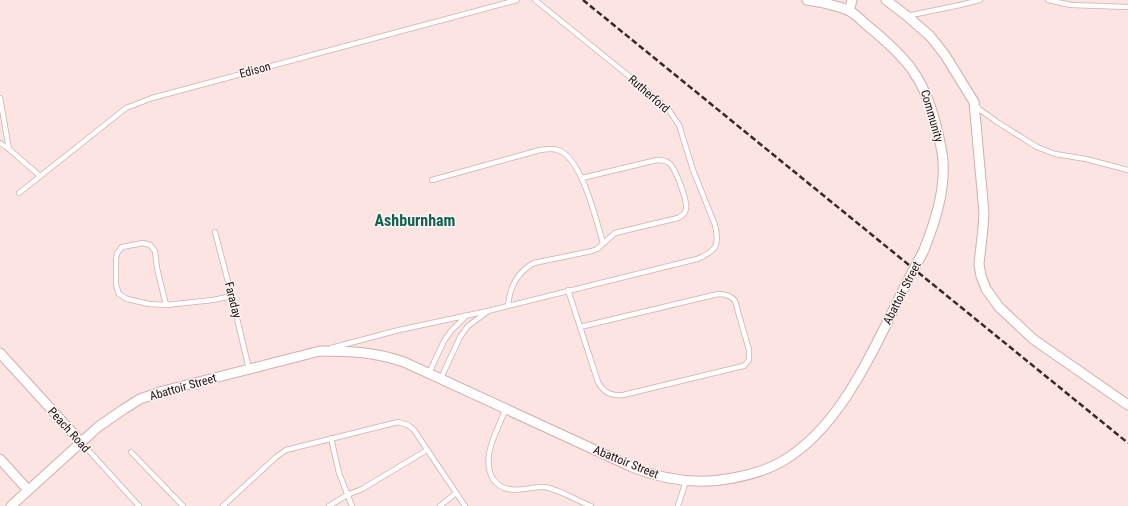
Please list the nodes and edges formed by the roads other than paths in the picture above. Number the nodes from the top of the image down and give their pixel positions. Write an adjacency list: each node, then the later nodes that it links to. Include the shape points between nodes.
1 (517, 0): 16 (lane, Edison, via 135,104 115,116)
2 (535, 0): 22 (lane, Rutherford, via 672,113 679,125 715,226)
3 (807, 0): 9 (street)
4 (852, 0): 9 (street)
5 (886, 0): 10 (street)
6 (980, 0): 10 (lane)
7 (1048, 0): 8 (lane, via 1071,5)
8 (1128, 7)
9 (849, 11): 23 (street, Community, via 884,39 909,65 922,84 931,106 942,153 942,180 936,214)
10 (907, 16): 12 (street, via 930,36 945,54)
11 (0, 98): 14 (lane)
12 (974, 102): 15 (lane, via 979,109 997,122 1055,154); 36 (street, via 984,213 978,264 986,289 999,307 1033,339)
13 (0, 143): 14 (lane)
14 (9, 149): 16 (lane)
15 (1128, 170)
16 (40, 176): 19 (lane, Edison)
17 (582, 178): 18 (lane, via 567,156 560,150 550,148); 21 (lane); 21 (lane, via 663,160 672,166 686,201 685,211 678,218 615,233)
18 (432, 180)
19 (19, 193)
20 (215, 232): 25 (lane, Faraday)
21 (603, 243): 27 (lane, via 592,251 527,266 515,279)
22 (716, 246): 24 (lane, Abattoir Street, via 712,251 697,258)
23 (924, 250): 43 (street, Abattoir Street, bridge, via 857,379 828,420 810,440 780,463 753,474 724,480)
24 (568, 290): 27 (lane, Abattoir Street); 30 (lane)
25 (232, 296): 26 (lane); 33 (lane, Faraday)
26 (166, 305): 26 (lane, via 127,299 119,294 116,285 116,259 122,247 143,243 150,245 155,251)
27 (508, 305): 28 (lane, Abattoir Street)
28 (488, 311): 29 (lane, Abattoir Street); 35 (lane, Abattoir Street, via 468,326 460,337)
29 (468, 315): 31 (lane, Abattoir Street); 34 (lane, via 447,336)
30 (580, 327): 30 (lane, via 598,382 606,393 612,395 739,367 747,364 749,360 749,350 735,301 724,294)
31 (320, 351): 33 (street, Abattoir Street); 34 (street, Abattoir Street, via 357,351 387,356)
32 (0, 353): 39 (street, Peach Road)
33 (249, 369): 39 (street, Abattoir Street, via 140,399)
34 (429, 373): 35 (street, Abattoir Street)
35 (441, 378): 37 (street, Abattoir Street)
36 (1128, 405)
37 (506, 408): 43 (street, Abattoir Street, via 632,467 659,477); 55 (lane, via 489,455 490,472 497,484 509,490 550,488)
38 (331, 438): 40 (lane, via 391,423 403,423 414,430); 46 (lane); 50 (lane, via 282,452)
39 (81, 442): 44 (street, Abattoir Street); 48 (lane, Peach Road)
40 (427, 450): 45 (lane); 46 (lane)
41 (131, 452): 49 (lane)
42 (0, 459): 44 (street)
43 (686, 481): 56 (lane)
44 (28, 490): 47 (street, Abattoir Street)
45 (456, 493): 53 (lane); 54 (lane)
46 (347, 495): 51 (lane); 52 (lane)
47 (11, 506)
48 (138, 506)
49 (183, 506)
50 (223, 506)
51 (329, 506)
52 (352, 506)
53 (440, 506)
54 (465, 506)
55 (591, 506)
56 (678, 506)

